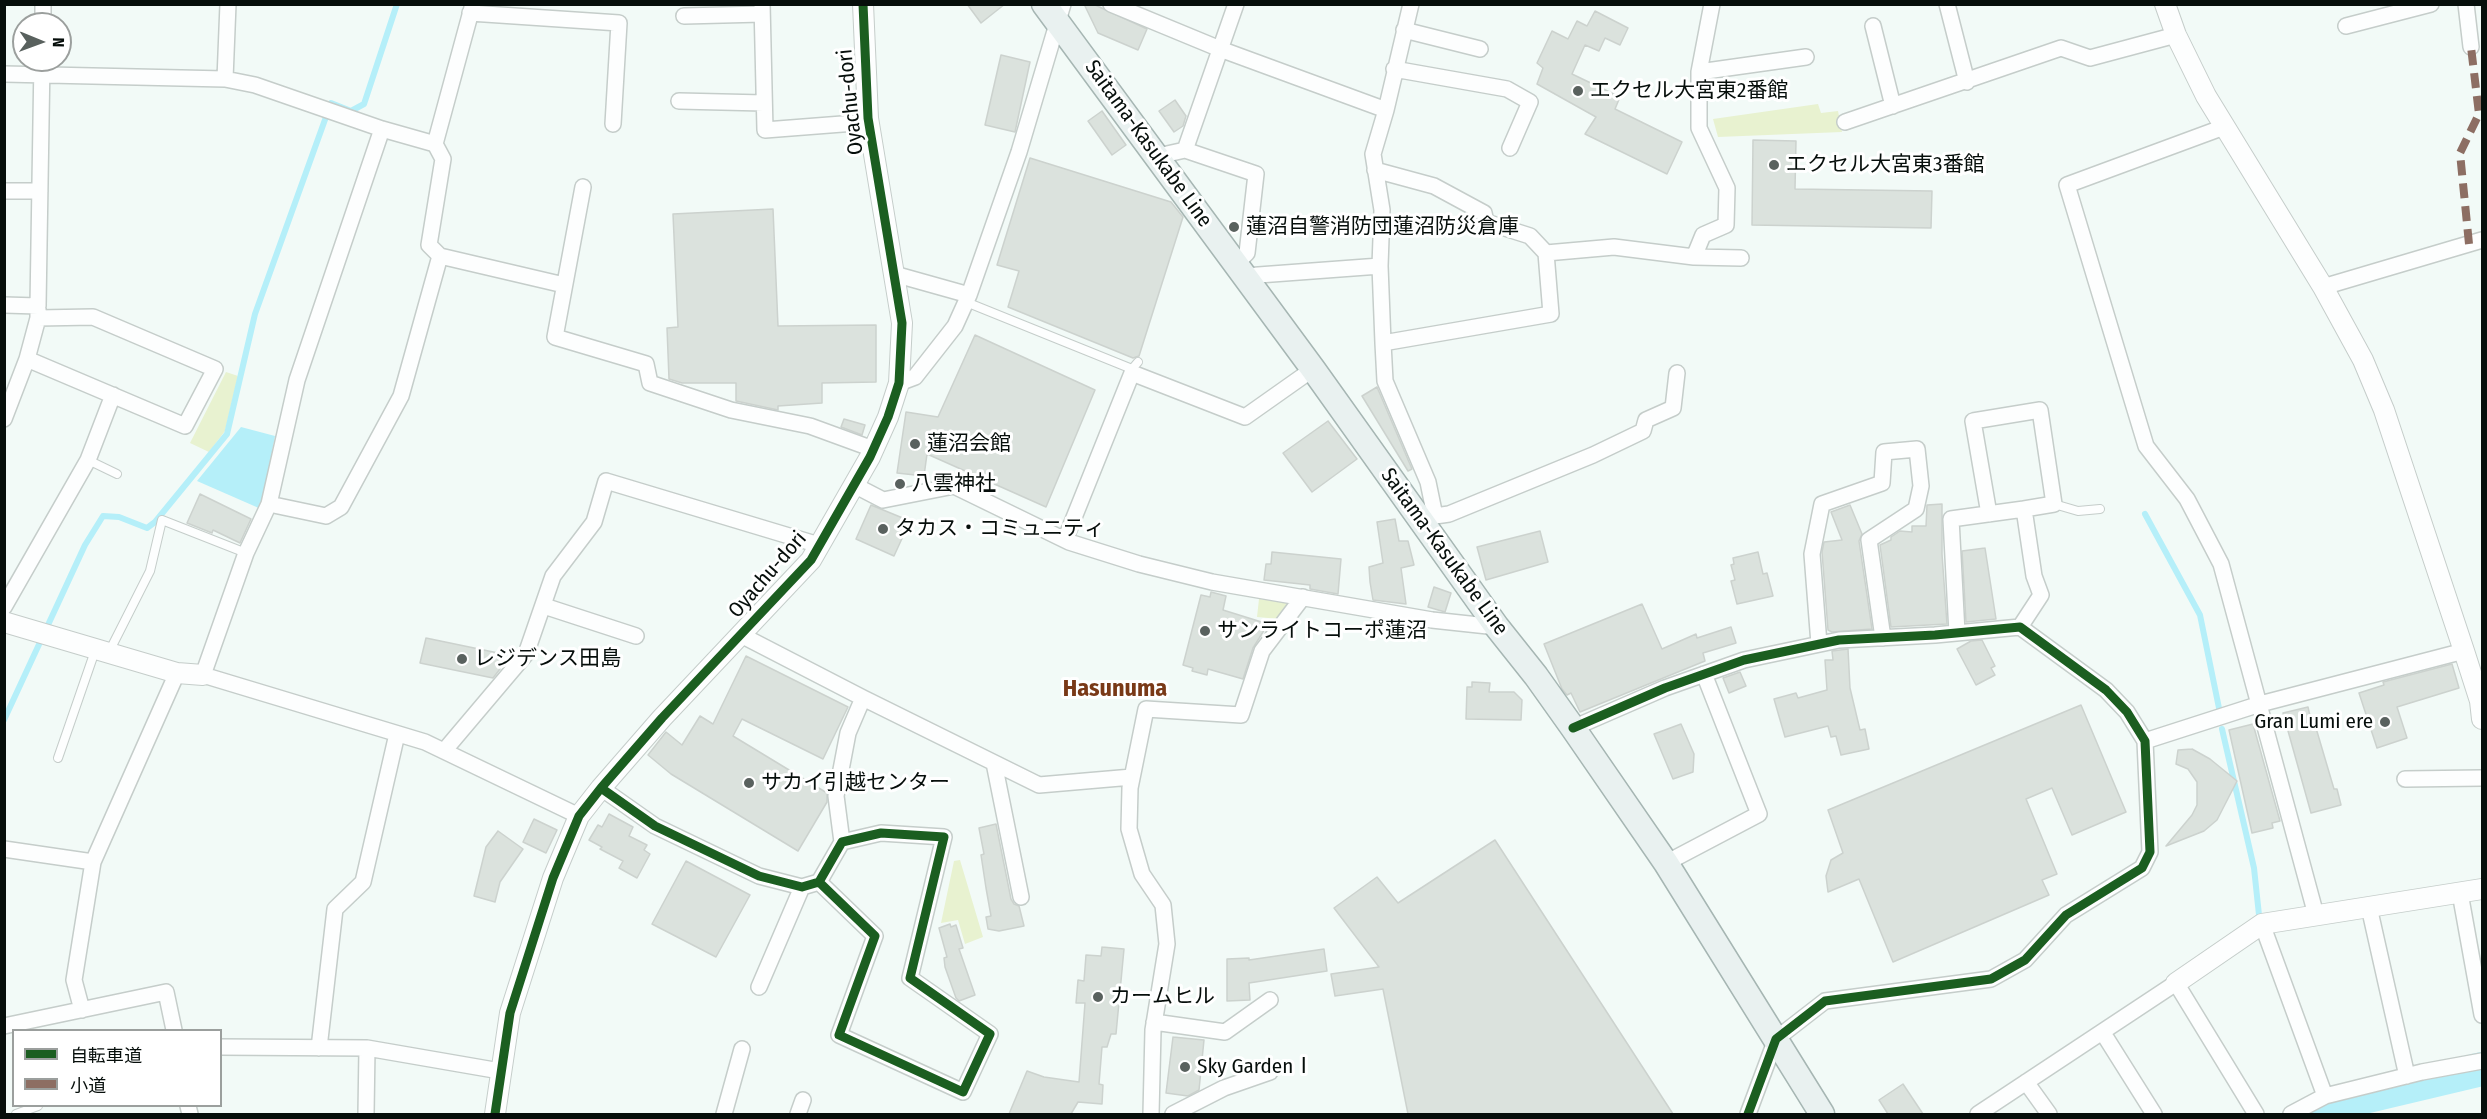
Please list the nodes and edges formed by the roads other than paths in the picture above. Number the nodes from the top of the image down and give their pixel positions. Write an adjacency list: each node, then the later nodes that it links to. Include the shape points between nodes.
1 (228, 4): 27 (street)
2 (863, 4): 33 (street, Oyachu-dori)
3 (1111, 4): 20 (street)
4 (1236, 4): 20 (street)
5 (1411, 4): 17 (street)
6 (1712, 4): 26 (street)
7 (1947, 4): 28 (street)
8 (2165, 4): 18 (street)
9 (2431, 4): 16 (street)
10 (2466, 4): 19 (street)
11 (472, 9): 35 (street, via 619,23); 38 (street)
12 (762, 9): 14 (street); 30 (street)
13 (1055, 10): 41 (main road, Saitama-Kasukabe Line); 56 (street, via 1019,152)
14 (684, 16)
15 (1873, 26): 31 (street)
16 (2346, 26)
17 (1404, 30): 21 (street); 24 (street)
18 (2176, 35): 28 (street, via 2090,58 2061,48); 36 (street)
19 (2471, 47)
20 (1220, 49): 32 (street); 40 (street)
21 (1480, 49)
22 (1806, 57): 26 (street)
23 (72, 69): 27 (street)
24 (1394, 69): 32 (street); 39 (street, via 1507,89 1530,102)
25 (42, 72): 45 (street)
26 (1699, 72): 49 (street, via 1699,128 1727,188 1726,225 1703,235)
27 (225, 79): 37 (street, via 255,85)
28 (1967, 82): 31 (street)
29 (679, 101): 30 (street)
30 (764, 103): 33 (street, via 765,130)
31 (1893, 106): 34 (street)
32 (1386, 110): 42 (street, via 1372,154)
33 (868, 122): 53 (street, Oyachu-dori)
34 (1845, 122)
35 (613, 124)
36 (2224, 127): 55 (street); 98 (street, via 2067,185 2146,446 2187,499 2221,564)
37 (382, 129): 38 (street); 72 (street, via 297,380)
38 (435, 144): 48 (street, via 443,159 429,245)
39 (1510, 148)
40 (1185, 150): 41 (street); 52 (street, via 1256,174 1247,252)
41 (1158, 156): 52 (main road, Saitama-Kasukabe Line)
42 (1375, 170): 47 (street, via 1434,186 1484,213 1486,222 1530,236); 51 (street, via 1382,210)
43 (583, 188): 54 (street)
44 (4, 191): 45 (street)
45 (39, 191): 58 (street)
46 (2482, 240): 55 (street)
47 (1546, 253): 49 (street, via 1614,247); 59 (street, via 1551,314)
48 (440, 256): 54 (street); 72 (street, via 401,396 341,507 326,516)
49 (1694, 257): 50 (street)
50 (1741, 258)
51 (1380, 266): 52 (street); 59 (street)
52 (1240, 270): 62 (main road, Saitama-Kasukabe Line)
53 (894, 274): 56 (street); 64 (street, Oyachu-dori, via 902,323)
54 (564, 285): 68 (street, via 555,337 646,364 650,383 731,410 810,426)
55 (2324, 287): 92 (street, via 2363,360 2384,410)
56 (968, 299): 61 (lane, via 1132,369); 64 (street, via 955,327 915,377)
57 (4, 305): 58 (street)
58 (38, 312): 60 (street); 66 (street, via 93,317 215,369 185,426)
59 (1383, 343): 77 (street, via 1385,381 1428,482)
60 (27, 359): 65 (street); 66 (street)
61 (1138, 362)
62 (1313, 369): 77 (main road, Saitama-Kasukabe Line); 78 (street, via 1245,417 1132,373)
63 (1677, 373): 77 (street, via 1673,408 1646,420 1643,431)
64 (898, 382): 68 (street, Oyachu-dori)
65 (10, 387): 67 (street)
66 (113, 395): 69 (street)
67 (4, 419)
68 (873, 449): 71 (street, Oyachu-dori)
69 (88, 460): 70 (lane); 83 (street)
70 (117, 474)
71 (854, 485): 78 (street, via 883,500 954,486); 79 (street, Oyachu-dori)
72 (269, 504): 80 (street)
73 (2054, 504): 74 (street); 75 (lane, via 2078,511); 76 (street, via 2040,410 1973,421)
74 (2025, 509): 76 (street); 86 (street, via 2034,576 2041,595)
75 (2100, 509)
76 (1989, 514): 87 (street, via 1951,519)
77 (1429, 520): 85 (main road, Saitama-Kasukabe Line)
78 (1065, 540): 81 (street, via 1212,582)
79 (819, 545): 82 (street, via 606,481 594,522 553,576); 88 (street, Oyachu-dori, via 811,560)
80 (246, 553): 93 (lane, via 162,520 150,571); 96 (street)
81 (1304, 597): 85 (street, via 1432,620); 106 (street, via 1262,651 1241,715 1146,709)
82 (544, 606): 89 (street); 103 (street, via 526,654)
83 (4, 607)
84 (4, 622): 93 (street)
85 (1497, 627): 100 (main road, Saitama-Kasukabe Line)
86 (2020, 627): 87 (street); 102 (street, via 2106,690 2127,712)
87 (1957, 633): 90 (street)
88 (741, 635): 97 (street); 109 (street, Oyachu-dori)
89 (636, 636)
90 (1883, 638): 91 (street); 91 (street, via 1869,540 1916,508 1921,486 1917,449 1884,452 1882,483 1822,504 1812,554)
91 (1819, 644): 95 (street, via 1744,660)
92 (2464, 651): 98 (street); 99 (street)
93 (102, 652): 94 (street); 104 (lane)
94 (177, 673): 96 (street); 113 (street)
95 (1704, 674): 100 (street); 114 (street, via 1759,814)
96 (203, 675): 101 (street)
97 (863, 698): 105 (street); 111 (street, via 848,733 836,796)
98 (2260, 704): 102 (street); 121 (street)
99 (2482, 707)
100 (1573, 729): 114 (main road, Saitama-Kasukabe Line)
101 (398, 734): 103 (street); 134 (street, via 363,882 335,909)
102 (2145, 741): 132 (street, via 2150,852 2142,868 2066,915 2025,960 1991,979 1825,1000)
103 (444, 751): 110 (street)
104 (58, 758)
105 (994, 763): 106 (street, via 1039,785); 119 (street)
106 (1132, 777): 128 (street, via 1129,829 1142,874 1163,905 1167,944)
107 (2482, 778): 108 (street)
108 (2405, 779)
109 (601, 788): 110 (street, Oyachu-dori); 116 (street, via 655,826 759,876)
110 (579, 816): 138 (street, Oyachu-dori, via 553,878 510,1013)
111 (842, 842): 115 (street); 115 (street, via 881,833 944,837 910,978 990,1034 963,1092 839,1035 875,936)
112 (4, 849): 113 (street)
113 (93, 862): 126 (street, via 74,980)
114 (1666, 863): 132 (main road, Saitama-Kasukabe Line)
115 (819, 882): 116 (street)
116 (802, 887): 124 (street)
117 (2482, 889): 118 (street)
118 (2460, 893): 120 (street); 127 (street)
119 (1021, 897)
120 (2369, 907): 121 (street); 140 (street)
121 (2316, 915): 122 (street)
122 (2262, 924): 123 (street); 142 (street)
123 (2176, 983): 131 (street); 155 (street)
124 (759, 987)
125 (1270, 1000): 128 (street, via 1225,1032)
126 (82, 1010): 129 (street); 130 (street, via 166,992)
127 (2482, 1016)
128 (1154, 1022): 148 (street)
129 (4, 1026)
130 (174, 1029)
131 (2103, 1033): 141 (street); 154 (street)
132 (1776, 1039): 150 (street); 151 (main road, Saitama-Kasukabe Line)
133 (222, 1047): 134 (street)
134 (319, 1048): 135 (street)
135 (367, 1048): 138 (street); 145 (street)
136 (742, 1049): 147 (street)
137 (2482, 1060): 140 (street)
138 (500, 1071): 146 (street, Oyachu-dori)
139 (1270, 1072): 149 (street, via 1224,1088)
140 (2407, 1076): 142 (street)
141 (2026, 1082): 152 (street); 153 (street)
142 (2325, 1096): 156 (street)
143 (35, 1107): 144 (lane)
144 (16, 1114)
145 (366, 1114)
146 (495, 1114)
147 (724, 1114)
148 (1151, 1114)
149 (1173, 1114)
150 (1748, 1114)
151 (1822, 1114)
152 (1978, 1114)
153 (2049, 1114)
154 (2154, 1114)
155 (2256, 1114)
156 (2291, 1114)

